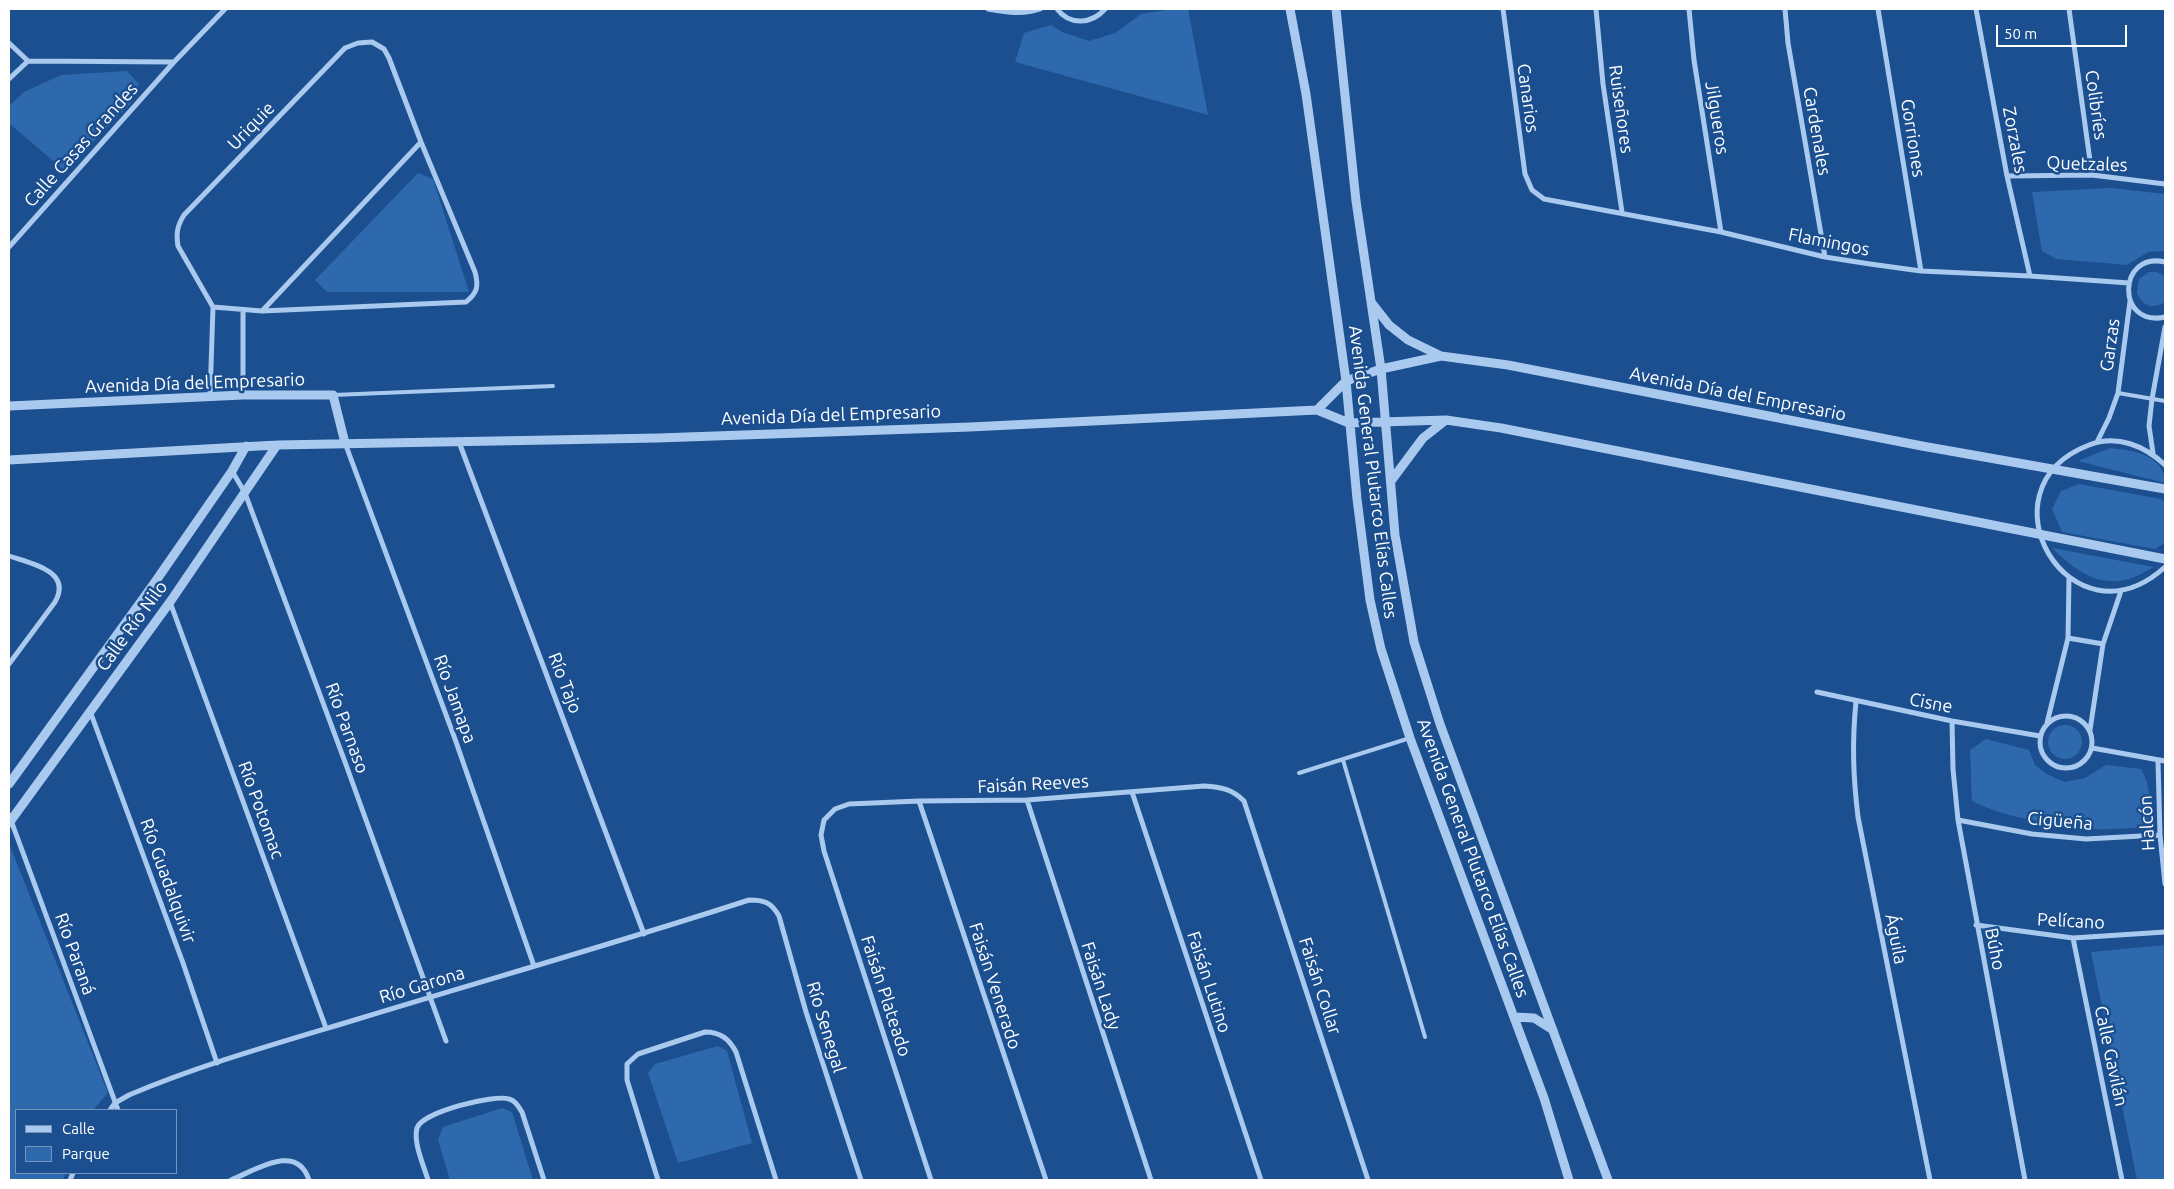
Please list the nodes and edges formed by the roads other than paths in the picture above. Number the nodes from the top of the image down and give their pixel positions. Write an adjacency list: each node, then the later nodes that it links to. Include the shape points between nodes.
1 (225, 9): 19 (street, Calle Casas Grandes)
2 (988, 9): 3 (street, via 1008,12)
3 (1040, 9)
4 (1057, 9): 5 (street, via 1074,21 1087,21)
5 (1105, 9)
6 (1290, 9): 43 (street, Avenida General Plutarco Elías Calles, via 1306,94)
7 (1328, 9): 16 (street)
8 (1336, 9): 16 (street, Avenida General Plutarco Elías Calles)
9 (1503, 9): 25 (street, Canarios, via 1525,174)
10 (1596, 9): 26 (street, Ruiseñores, via 1603,84)
11 (1689, 9): 27 (street, Jilgueros)
12 (1785, 9): 29 (street, Cardenales)
13 (1878, 9): 31 (street, Gorriones)
14 (1976, 9): 23 (street, Zorzales)
15 (2069, 9): 22 (street, Colibríes)
16 (1337, 23): 35 (street, Avenida General Plutarco Elías Calles, via 1356,201)
17 (9, 43): 18 (street)
18 (28, 61): 19 (street, Calle Casas Grandes); 20 (street)
19 (174, 62): 28 (street, Calle Casas Grandes)
20 (9, 79)
21 (421, 142): 36 (street, Uriquie, via 384,49 372,42 345,48 178,225 178,246); 38 (street); 38 (street, Uriquie, via 475,272 478,285 475,295 466,302)
22 (2092, 175): 23 (street, Quetzales); 24 (street, Quetzales)
23 (2007, 176): 32 (street, Zorzales)
24 (2165, 184)
25 (1532, 190): 26 (street, Flamingos, via 1544,199)
26 (1622, 212): 27 (street, Flamingos)
27 (1721, 232): 29 (street, Flamingos)
28 (9, 247)
29 (1825, 257): 31 (street, Flamingos)
30 (2165, 262): 33 (street, via 2146,262)
31 (1921, 271): 32 (street, Flamingos)
32 (2030, 276): 33 (street, Flamingos)
33 (2129, 283): 34 (street, Garzas)
34 (2130, 301): 39 (street, via 2150,318); 45 (street, Garzas)
35 (1371, 302): 41 (street, via 1389,326 1408,340); 42 (street, Avenida General Plutarco Elías Calles)
36 (213, 307): 37 (street, Uriquie); 48 (street)
37 (243, 310): 38 (street, Uriquie); 47 (street)
38 (262, 311)
39 (2165, 317)
40 (2165, 326): 49 (street)
41 (1441, 356): 42 (street, Avenida Día del Empresario); 64 (street, Avenida Día del Empresario, via 1508,365)
42 (1381, 369): 43 (street, Avenida Día del Empresario); 54 (street, Avenida General Plutarco Elías Calles)
43 (1346, 380): 52 (street, Avenida Día del Empresario); 55 (street, Avenida General Plutarco Elías Calles)
44 (553, 386): 46 (lane)
45 (2118, 393): 49 (lane, Garzas); 57 (street, Garzas)
46 (333, 395): 47 (street, Avenida Día del Empresario); 58 (street)
47 (243, 396): 48 (street, Avenida Día del Empresario)
48 (210, 397): 51 (street, Avenida Día del Empresario)
49 (2152, 399): 50 (lane, Garzas); 61 (street, via 2149,426)
50 (2165, 401)
51 (9, 406)
52 (1317, 410): 55 (street, Avenida Día del Empresario); 56 (street, Avenida Día del Empresario, via 970,427)
53 (1446, 420): 54 (street, Avenida Día del Empresario); 66 (street, via 1423,438); 69 (street, Avenida Día del Empresario, via 1501,428)
54 (1385, 422): 55 (street, Avenida Día del Empresario); 66 (street, Avenida General Plutarco Elías Calles)
55 (1349, 423): 86 (street, Avenida General Plutarco Elías Calles, via 1370,600 1381,649)
56 (459, 442): 58 (street, Avenida Día del Empresario); 105 (street, Río Tajo)
57 (2097, 442): 61 (street, via 2135,444); 64 (street, via 2072,452)
58 (345, 443): 59 (street, Avenida Día del Empresario); 107 (street, Río Jamapa, via 452,730)
59 (277, 444): 60 (street, Avenida Día del Empresario); 68 (street, Calle Río Nilo)
60 (246, 446): 62 (street, Avenida Día del Empresario); 65 (street, Calle Río Nilo)
61 (2153, 453): 63 (street)
62 (9, 460)
63 (2165, 465)
64 (2053, 469): 67 (street, Avenida Día del Empresario); 69 (street, via 2042,489 2037,512)
65 (232, 471): 68 (street, Río Parnaso); 92 (street, Calle Río Nilo)
66 (1391, 481): 111 (street, Avenida General Plutarco Elías Calles, via 1395,535 1414,642 1440,724)
67 (2165, 489)
68 (245, 493): 75 (street, Calle Río Nilo); 108 (street, Río Parnaso)
69 (2039, 535): 71 (street, Avenida Día del Empresario); 73 (street, via 2050,559)
70 (9, 556): 78 (street, via 47,570 56,577 60,586 59,596)
71 (2165, 560)
72 (2165, 567): 74 (street, via 2150,581)
73 (2069, 578): 74 (street, via 2103,591); 76 (street)
74 (2121, 591): 77 (street)
75 (170, 602): 81 (street, Calle Río Nilo); 110 (street, Río Potomac)
76 (2068, 638): 77 (street); 83 (street)
77 (2103, 644): 84 (street)
78 (9, 664)
79 (1818, 692): 80 (street, Cisne)
80 (1856, 702): 82 (street, Cisne); 132 (street, Águila, via 1852,773 1858,817)
81 (90, 710): 97 (street, Calle Río Nilo); 114 (street, Río Guadalquivir)
82 (1952, 721): 85 (street, Cisne); 99 (street, Búho)
83 (2047, 723): 84 (street, via 2068,715 2077,717); 85 (street)
84 (2090, 730): 87 (street)
85 (2040, 736): 87 (street, via 2042,752 2047,760 2060,767 2077,766)
86 (1410, 738): 88 (lane); 109 (street, Avenida General Plutarco Elías Calles)
87 (2092, 748): 89 (street)
88 (1343, 760): 91 (lane); 112 (lane)
89 (2158, 760): 90 (street); 100 (street, Halcón)
90 (2165, 761)
91 (1299, 773)
92 (9, 784)
93 (1132, 792): 94 (street, Faisán Reeves); 96 (street, Faisán Reeves, via 1220,787 1236,792); 128 (street, Faisán Lutino)
94 (1027, 800): 95 (street, Faisán Reeves); 127 (street, Faisán Lady)
95 (919, 801): 98 (street, Faisán Reeves, via 849,804); 126 (street, Faisán Venerado)
96 (1244, 801): 129 (street, Faisán Collar)
97 (9, 819): 115 (street, Río Paraná)
98 (824, 820): 125 (street, Faisán Plateado, via 821,835 824,851)
99 (1958, 820): 100 (street, Cigüeña, via 2086,840); 103 (street, Búho)
100 (2160, 835): 101 (street, Halcón)
101 (2165, 884)
102 (749, 900): 105 (street, Río Garona); 124 (street, Río Senegal, via 762,900 772,905 779,916 806,1012)
103 (1976, 925): 106 (street, Pelícano); 133 (street, Búho)
104 (2165, 932): 106 (street, Pelícano)
105 (644, 934): 107 (street, Río Garona)
106 (2073, 938): 134 (street, Calle Gavilán)
107 (534, 966): 108 (street, Río Garona)
108 (431, 996): 110 (street, Río Garona); 113 (street, Río Parnaso)
109 (1515, 1017): 111 (street, via 1534,1018); 130 (street, Avenida General Plutarco Elías Calles)
110 (326, 1028): 114 (street, Río Garona)
111 (1553, 1030): 131 (street, Avenida General Plutarco Elías Calles)
112 (1425, 1036)
113 (446, 1042)
114 (217, 1063): 115 (street, Río Garona)
115 (115, 1103): 116 (street, Río Garona); 117 (street, Río Paraná)
116 (111, 1109)
117 (118, 1109)
118 (231, 1180): 119 (street, via 286,1160 298,1162)
119 (310, 1180)
120 (428, 1180): 121 (street, via 417,1138 421,1122 436,1113 496,1098 509,1099 522,1112)
121 (544, 1180)
122 (658, 1180): 123 (street, via 627,1080 628,1064 638,1054 705,1032 724,1036 736,1052)
123 (776, 1180)
124 (862, 1180)
125 (931, 1180)
126 (1046, 1180)
127 (1151, 1180)
128 (1261, 1180)
129 (1368, 1180)
130 (1569, 1180)
131 (1608, 1180)
132 (1930, 1180)
133 (2025, 1180)
134 (2122, 1180)

